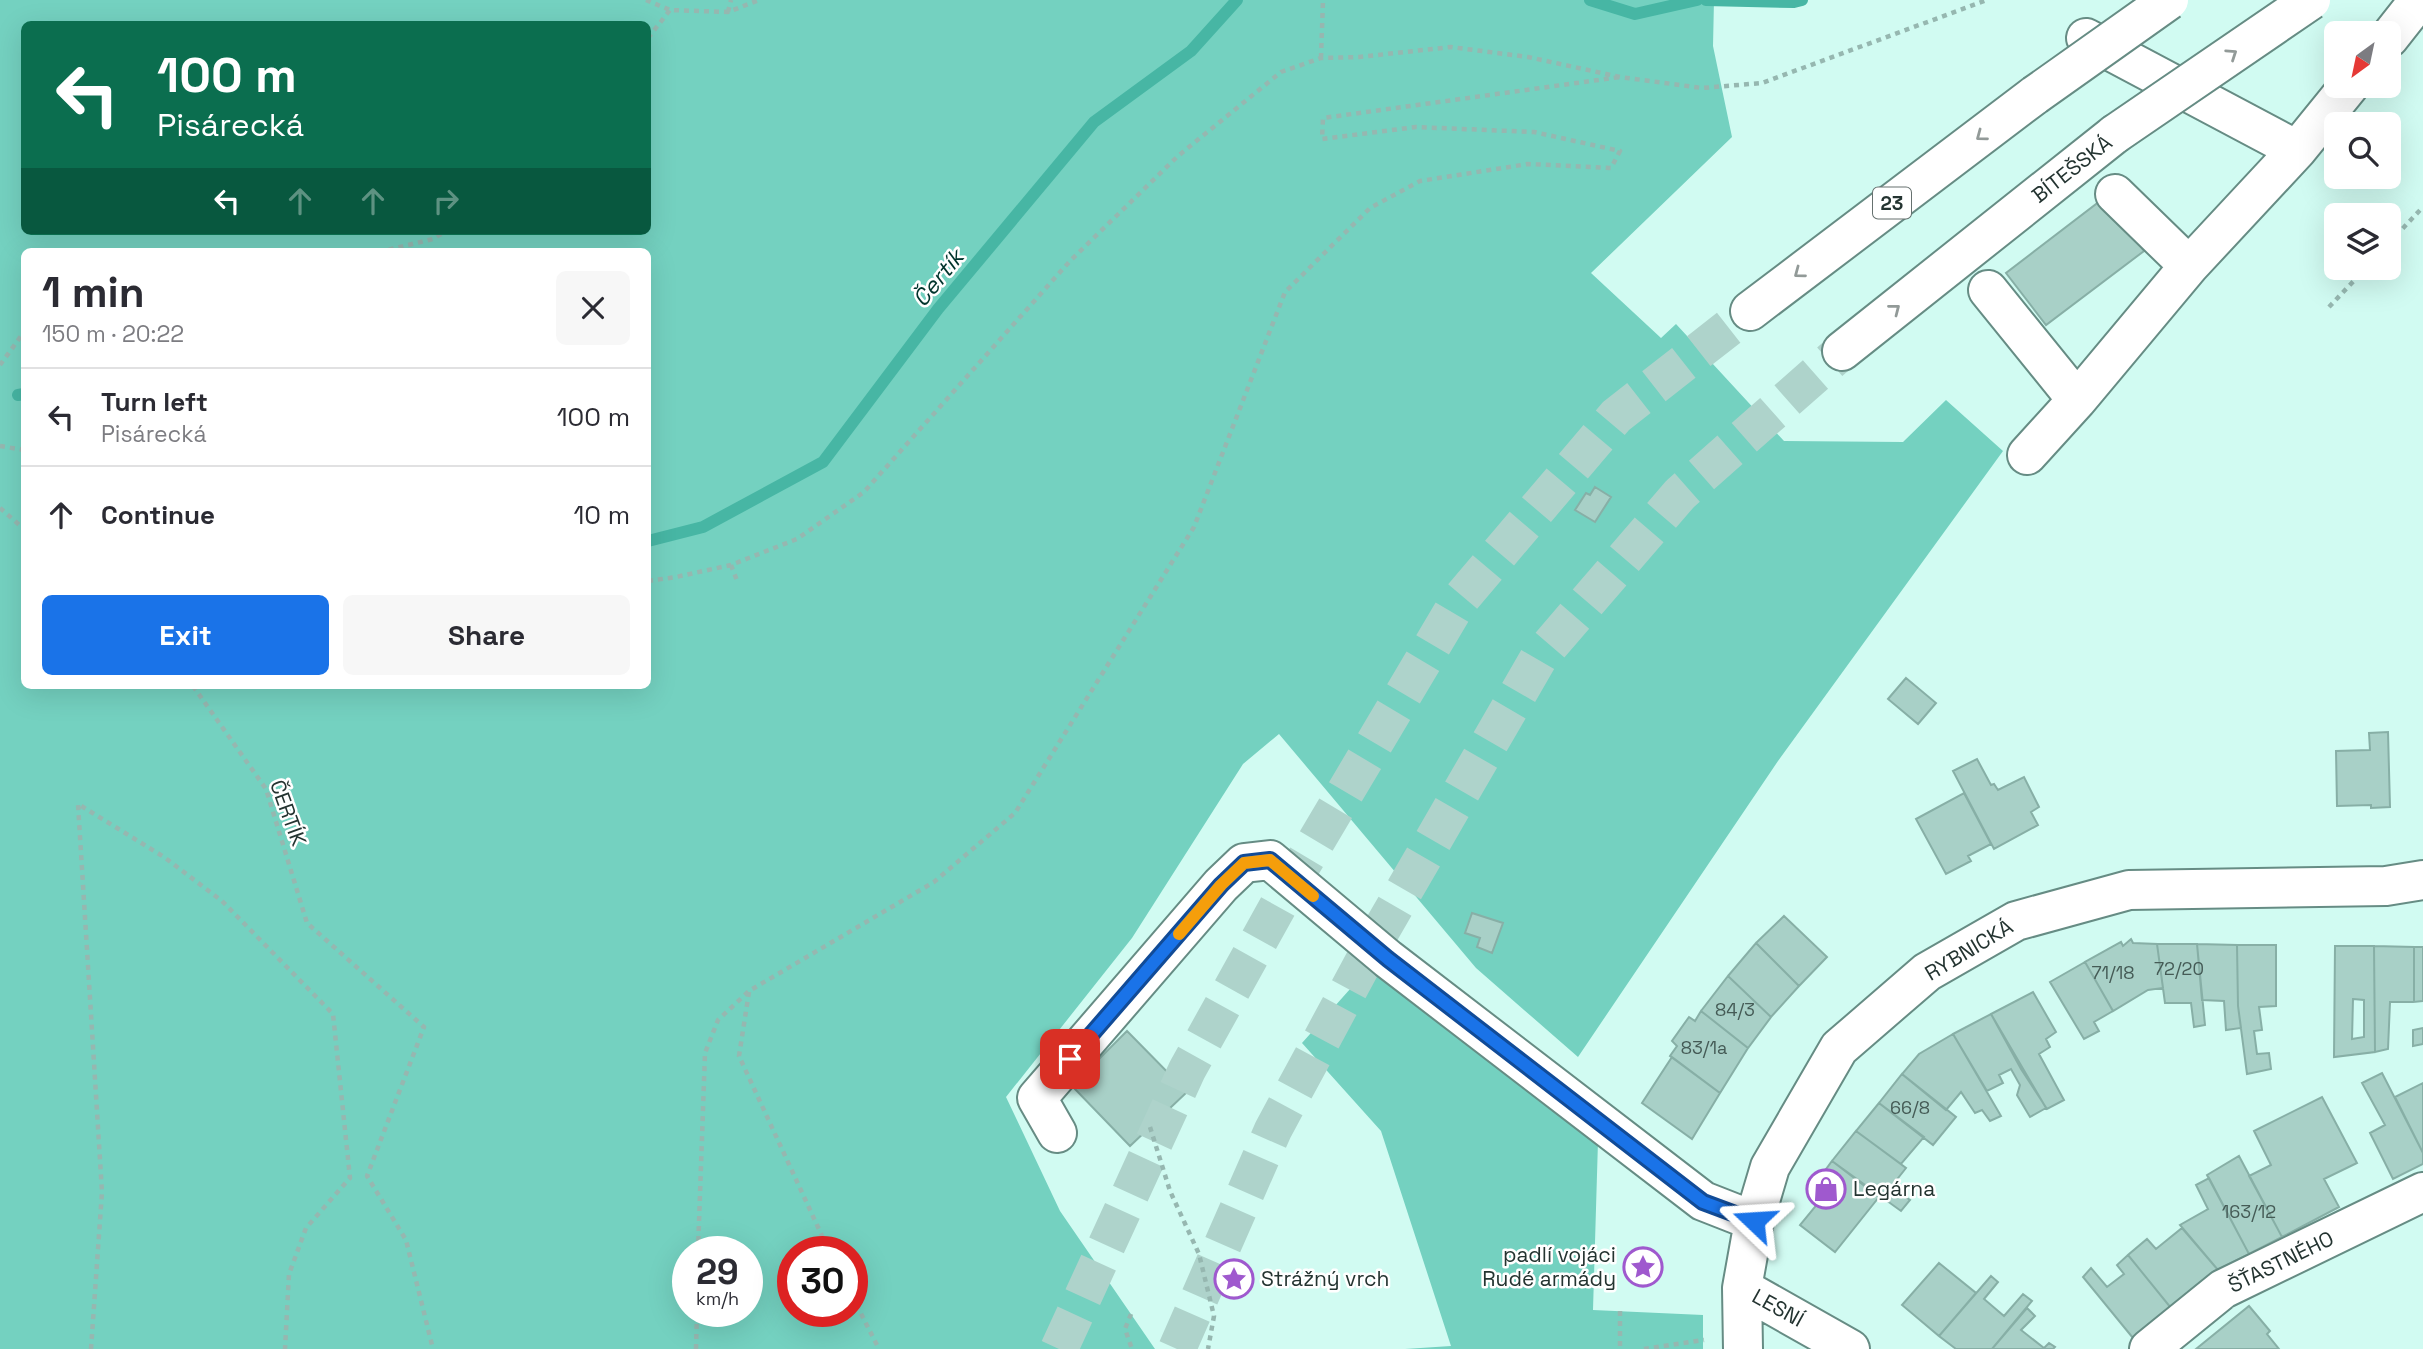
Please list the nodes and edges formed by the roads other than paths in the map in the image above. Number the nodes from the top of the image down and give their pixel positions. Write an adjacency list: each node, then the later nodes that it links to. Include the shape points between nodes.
1 (2169, 0): 11 (main road, 23, one-way to 11, bridge, via 2035,95)
2 (2311, 0): 12 (main road, BÍTEŠSKÁ, one-way to 2, bridge, via 2115,134)
3 (2419, 0): 4 (main road)
4 (2401, 22)
5 (2086, 38): 7 (main road)
6 (2339, 98): 7 (main road)
7 (2297, 150): 9 (main road)
8 (2115, 194): 9 (main road)
9 (2189, 266): 13 (main road)
10 (1988, 290): 13 (main road)
11 (1750, 311)
12 (1842, 351)
13 (2077, 400): 14 (main road)
14 (2026, 455)
15 (2423, 880): 18 (main road, RYBNICKÁ, via 2386,886 2129,890 2016,921 1927,972 1839,1048 1770,1167)
16 (1058, 1133): 18 (main road, via 1037,1098 1221,885 1244,863 1270,860 1409,975 1703,1202)
17 (2423, 1192): 22 (main road, ŠŤASTNÉHO, via 2223,1289)
18 (1754, 1221): 19 (main road, RYBNICKÁ)
19 (1742, 1288): 20 (main road, RYBNICKÁ); 21 (main road, LESNÍ)
20 (1743, 1342)
21 (1850, 1349)
22 (2149, 1349)

